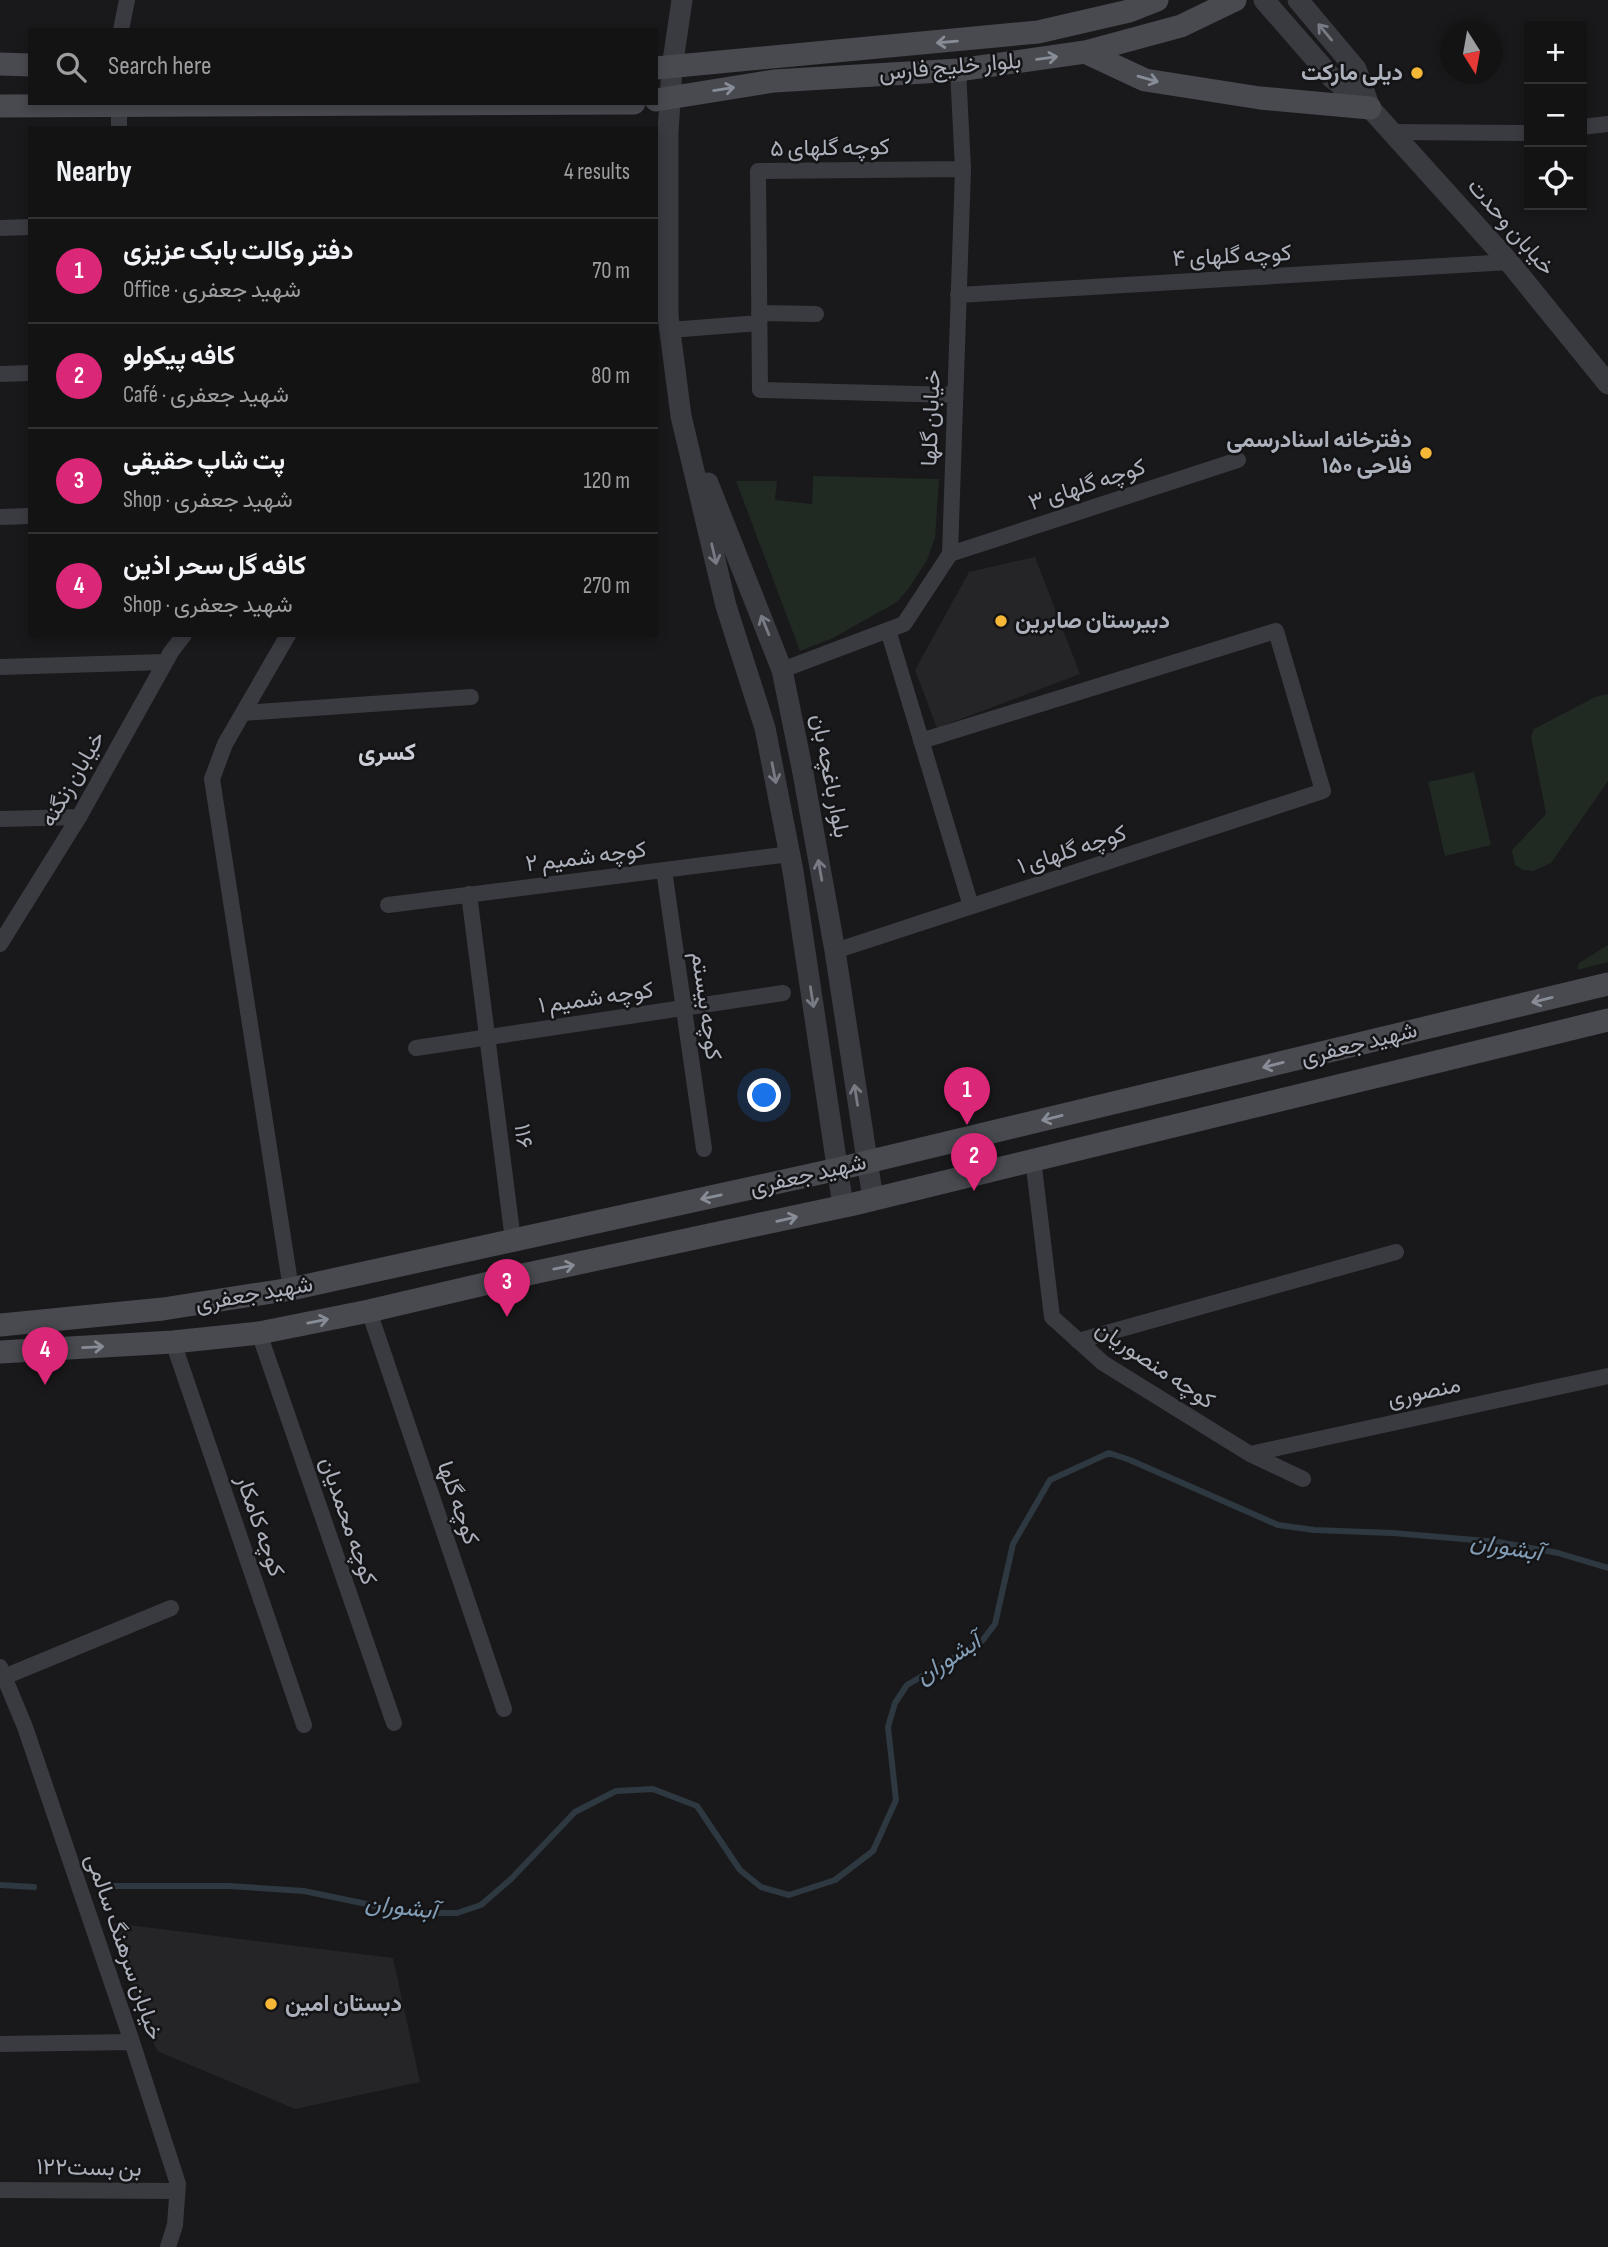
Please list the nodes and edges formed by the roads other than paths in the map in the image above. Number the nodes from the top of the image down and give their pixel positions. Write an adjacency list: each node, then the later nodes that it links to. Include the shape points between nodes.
1 (127, 0): 7 (street)
2 (682, 0): 11 (street, بلوار باغچه بان)
3 (1157, 0): 11 (main road, بلوار خلیج فارس, one-way to 11, via 1038,32)
4 (1235, 0): 8 (main road, بلوار خلیج فارس, via 1181,26)
5 (1264, 0): 16 (street, via 1332,78)
6 (1298, 0): 16 (street, one-way to 6, via 1356,69)
7 (121, 28)
8 (1085, 52): 12 (main road, بلوار خلیج فارس, one-way to 8); 16 (main road, one-way to 16, via 1145,80 1260,98)
9 (0, 64): 10 (main road)
10 (28, 65)
11 (664, 68): 13 (street, بلوار باغچه بان)
12 (958, 70): 13 (main road, بلوار خلیج فارس, one-way to 12, via 774,81); 22 (street, خیابان گلها)
13 (663, 98): 29 (street, بلوار باغچه بان)
14 (560, 105): 17 (main road)
15 (0, 106): 17 (main road)
16 (1370, 108): 20 (street, خیابان وحدت)
17 (119, 117)
18 (1608, 124): 19 (street)
19 (1587, 126)
20 (1391, 132): 21 (street); 25 (street, خیابان وحدت)
21 (1524, 133)
22 (963, 169): 26 (street, خیابان گلها); 28 (street, کوچه گلهای ۵, via 758,171)
23 (28, 227): 24 (street)
24 (0, 228)
25 (1509, 262): 26 (street, کوچه گلهای ۴); 32 (street, خیابان وحدت)
26 (958, 295): 33 (street, خیابان گلها)
27 (816, 314): 28 (street)
28 (759, 318): 29 (street); 33 (street, via 760,390)
29 (670, 330): 34 (street, بلوار باغچه بان)
30 (28, 373): 31 (street)
31 (0, 374)
32 (1608, 384)
33 (955, 395): 38 (street, خیابان گلها)
34 (681, 416): 44 (street, بلوار باغچه بان, one-way to 34); 50 (street, بلوار باغچه بان, one-way to 50, via 726,606 765,727)
35 (1238, 460): 38 (street, کوچه گلهای ۳)
36 (28, 516): 37 (street)
37 (0, 517)
38 (950, 554): 39 (street, via 904,624)
39 (888, 630): 44 (street); 47 (street)
40 (183, 637): 42 (street, خیابان زنگنه)
41 (287, 637): 46 (street)
42 (165, 662): 43 (street); 48 (street, خیابان زنگنه)
43 (0, 667)
44 (782, 670): 56 (street, بلوار باغچه بان, one-way to 44)
45 (471, 696): 46 (street)
46 (243, 713): 73 (street, via 212,779)
47 (921, 741): 54 (street); 54 (street, کوچه گلهای ۱, via 1276,631 1323,792)
48 (79, 817): 49 (street); 55 (street, خیابان زنگنه)
49 (0, 819)
50 (790, 854): 51 (street, کوچه شمیم ۲); 64 (street, بلوار باغچه بان, one-way to 64)
51 (664, 870): 52 (street, کوچه شمیم ۲); 59 (street, کوچه بیستم)
52 (469, 894): 53 (street, کوچه شمیم ۲); 61 (street, ۱۱۶)
53 (388, 905)
54 (971, 906): 56 (street, کوچه گلهای ۱)
55 (0, 944)
56 (835, 951): 63 (street, بلوار باغچه بان, one-way to 56)
57 (1608, 984): 67 (main road, شهید جعفری, one-way to 67)
58 (783, 993): 59 (street, کوچه شمیم ۱)
59 (684, 1008): 61 (street, کوچه شمیم ۱); 65 (street, کوچه بیستم)
60 (1608, 1020): 66 (main road, شهید جعفری)
61 (488, 1037): 62 (street, کوچه شمیم ۱); 71 (street, ۱۱۶)
62 (416, 1048)
63 (863, 1137): 64 (street, via 859,1144 845,1149); 67 (street, بلوار باغچه بان)
64 (833, 1140): 68 (street, بلوار باغچه بان)
65 (704, 1149)
66 (1033, 1159): 69 (main road, شهید جعفری); 77 (street, کوچه منصوریان, via 1052,1317)
67 (866, 1163): 68 (main road, شهید جعفری); 69 (street, بلوار باغچه بان)
68 (838, 1169): 70 (street, بلوار باغچه بان); 71 (main road, شهید جعفری, one-way to 71)
69 (873, 1199): 70 (main road, شهید جعفری)
70 (844, 1206): 74 (main road, شهید جعفری, one-way to 70)
71 (513, 1240): 73 (main road, شهید جعفری)
72 (1396, 1252): 77 (street)
73 (291, 1289): 75 (main road, شهید جعفری, via 163,1309)
74 (369, 1311): 76 (main road, شهید جعفری, one-way to 74); 86 (street, کوچه گلها)
75 (0, 1325)
76 (259, 1333): 78 (main road, شهید جعفری); 87 (street, کوچه محمدیان)
77 (1078, 1340): 81 (street, کوچه منصوریان, via 1103,1363)
78 (173, 1342): 79 (main road, شهید جعفری, one-way to 78); 88 (street, کوچه کامکار)
79 (0, 1352)
80 (1608, 1376): 81 (street, منصوری)
81 (1250, 1454): 82 (street, کوچه منصوریان)
82 (1303, 1479)
83 (171, 1608): 84 (street)
84 (2, 1672): 85 (street, خیابان سرهنگ سالمی)
85 (8, 1705): 89 (street, خیابان سرهنگ سالمی)
86 (504, 1709)
87 (394, 1723)
88 (304, 1725)
89 (132, 2042): 90 (street); 92 (street, خیابان سرهنگ سالمی)
90 (0, 2044)
91 (0, 2190): 92 (street, بن بست۱۲۲)
92 (177, 2191): 93 (street, خیابان سرهنگ سالمی)
93 (168, 2247)

